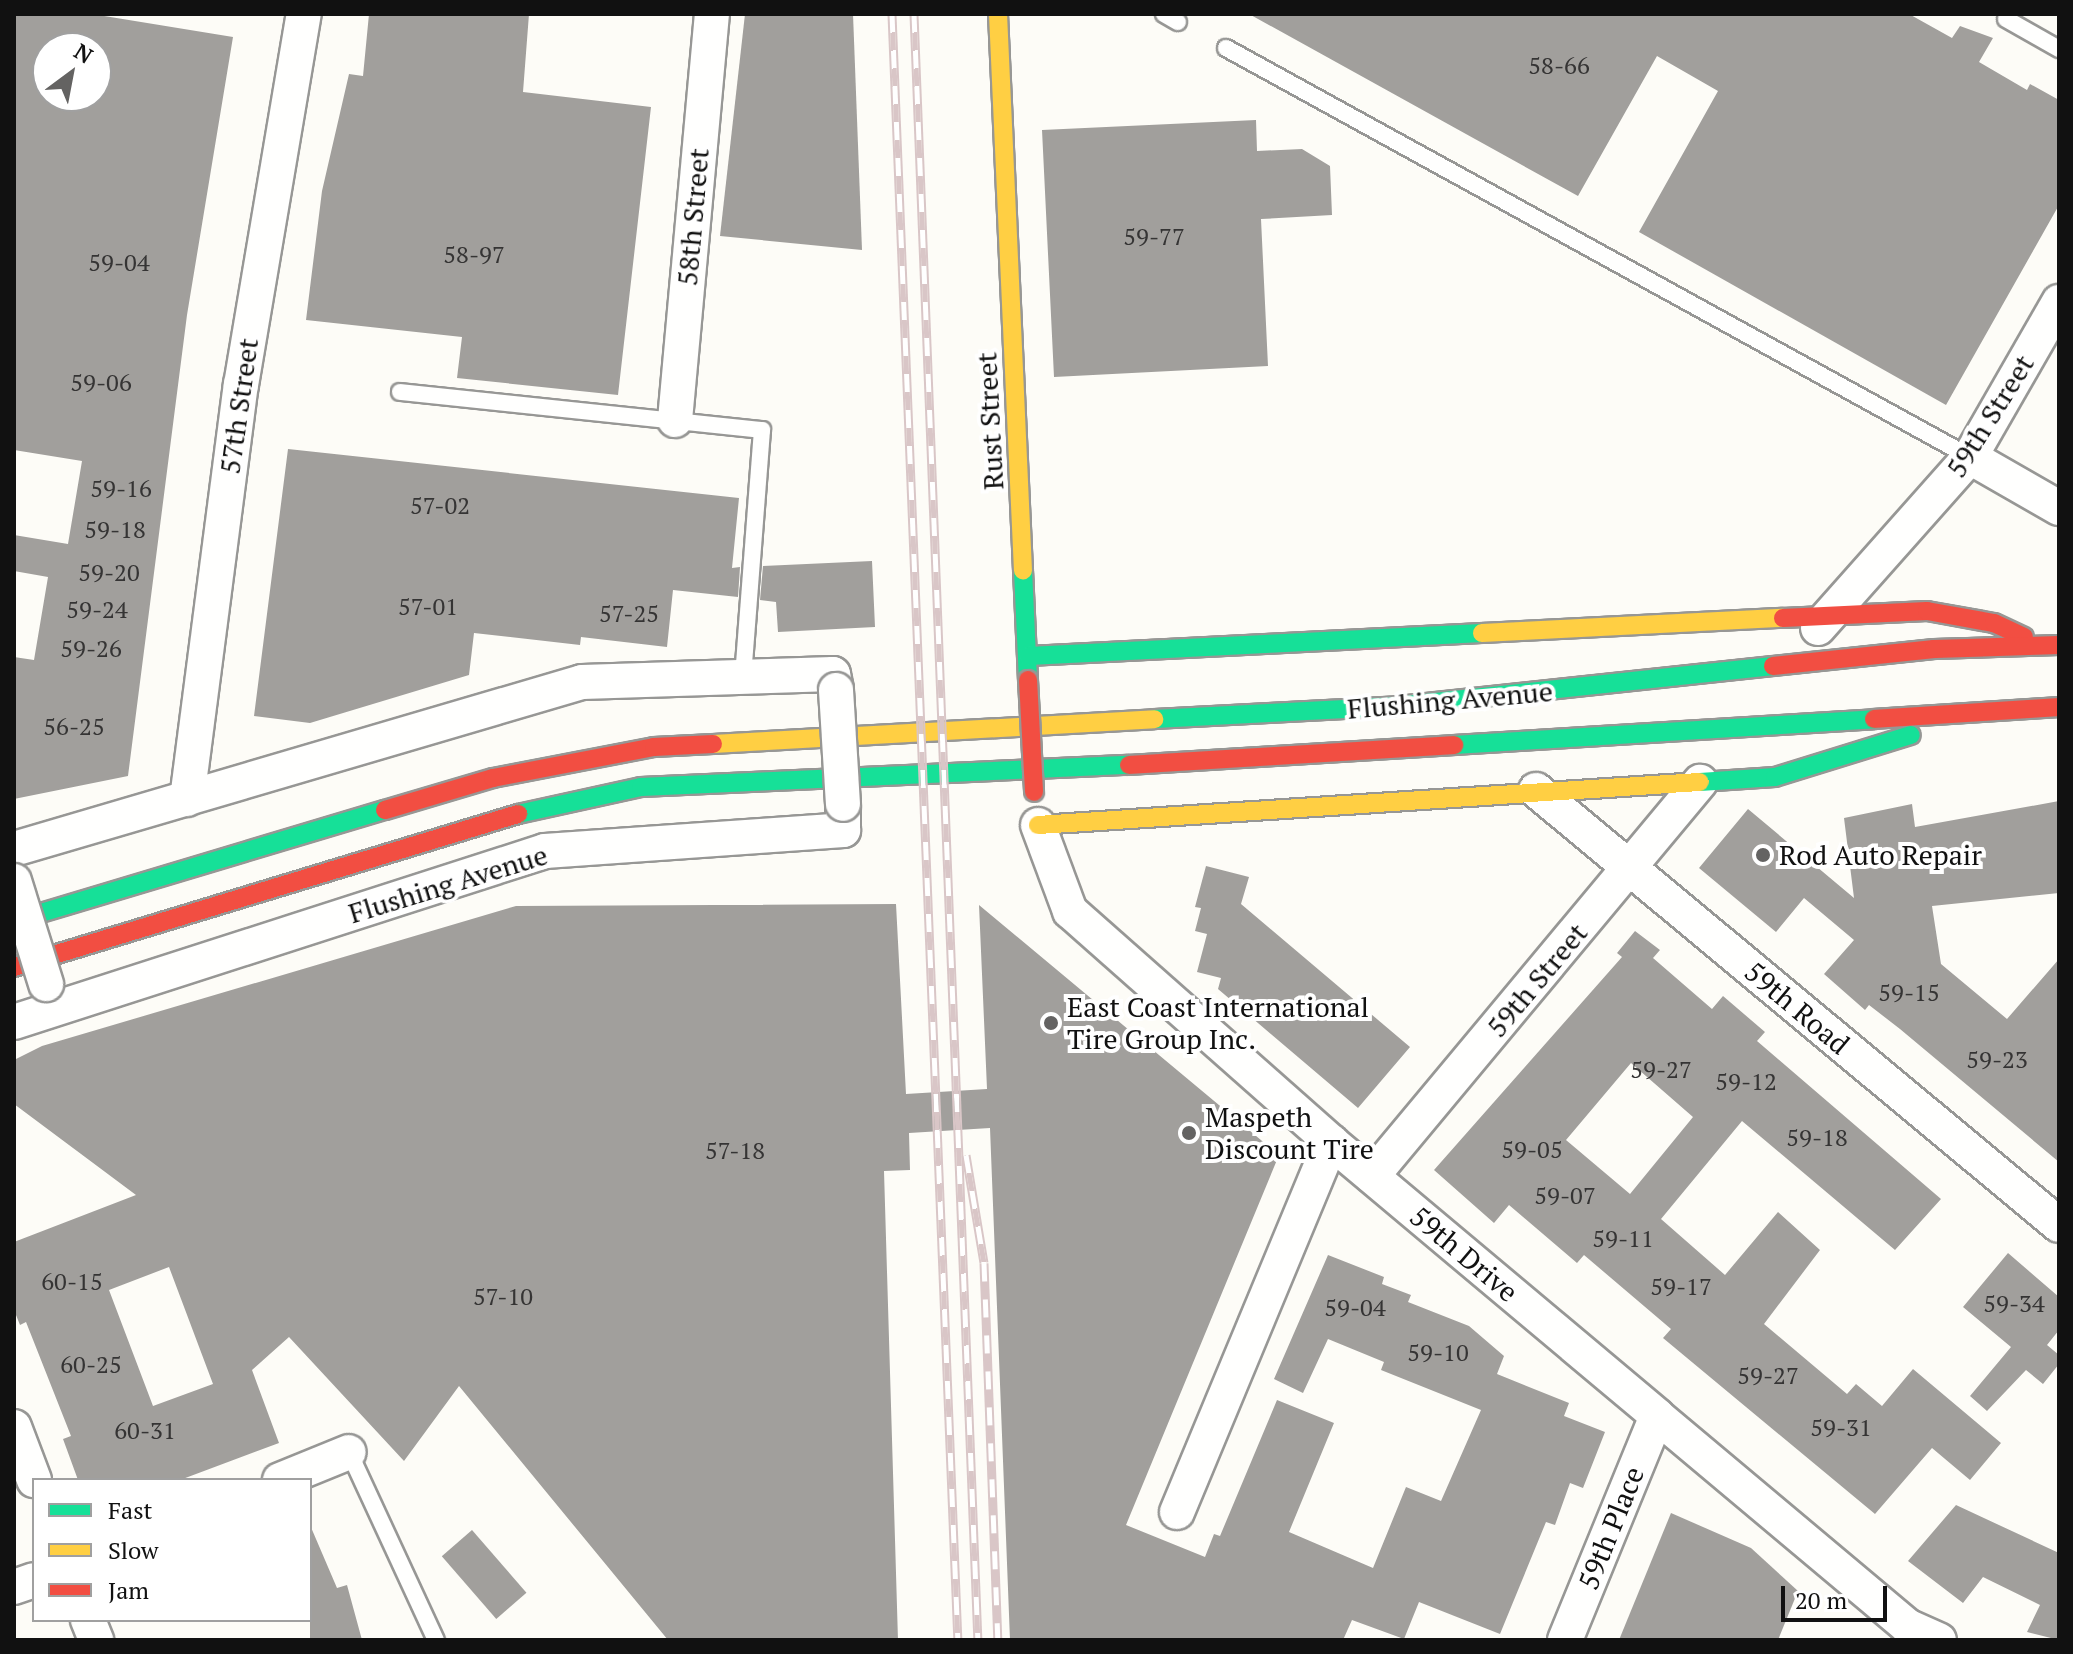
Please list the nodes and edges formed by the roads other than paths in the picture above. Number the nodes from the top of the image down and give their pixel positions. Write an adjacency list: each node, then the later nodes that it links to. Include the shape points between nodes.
1 (304, 14): 21 (street, 57th Street, via 241,385)
2 (712, 14): 9 (street, 58th Street)
3 (998, 14): 14 (main road, Rust Street)
4 (2006, 19): 6 (lane)
5 (1226, 48): 10 (lane)
6 (2059, 49)
7 (2059, 302): 10 (street, 59th Street)
8 (400, 392): 9 (lane)
9 (675, 420): 16 (lane, via 762,430)
10 (1970, 457): 11 (street); 12 (street, 59th Street)
11 (2059, 508)
12 (1829, 616): 13 (main road, via 1927,611 1994,623); 14 (main road); 15 (street, 59th Street)
13 (2050, 645): 15 (main road, Flushing Avenue, via 1934,649)
14 (1028, 656): 22 (main road, Rust Street, bridge)
15 (1784, 666): 26 (main road, Flushing Avenue, via 1398,706 654,747 493,778)
16 (743, 677): 21 (street, Flushing Avenue, via 582,682); 28 (street, Flushing Avenue, bridge, via 833,674 843,830 545,851)
17 (2059, 707): 18 (main road, Flushing Avenue)
18 (1986, 712): 19 (main road, via 1775,777); 27 (main road, Flushing Avenue, via 1115,766 641,787 495,819)
19 (1700, 782): 20 (main road); 24 (street, 59th Street)
20 (1536, 790): 22 (main road); 24 (street, 59th Road)
21 (187, 799): 23 (street, Flushing Avenue)
22 (1036, 809): 30 (street, 59th Drive, via 1070,911)
23 (14, 849)
24 (1629, 870): 31 (street, 59th Street); 32 (street, 59th Road)
25 (14, 881): 28 (street, bridge)
26 (14, 921)
27 (14, 967)
28 (49, 996): 29 (street, Flushing Avenue)
29 (14, 1022)
30 (1331, 1142): 31 (street, 59th Drive); 38 (street)
31 (1372, 1176): 33 (street, 59th Drive)
32 (2059, 1225)
33 (1657, 1416): 40 (street, 59th Place); 41 (street, 59th Drive, via 1907,1626)
34 (14, 1427): 36 (street)
35 (349, 1452): 37 (street); 39 (lane)
36 (33, 1478)
37 (285, 1478)
38 (1177, 1512)
39 (436, 1640)
40 (1565, 1640)
41 (1938, 1640)

